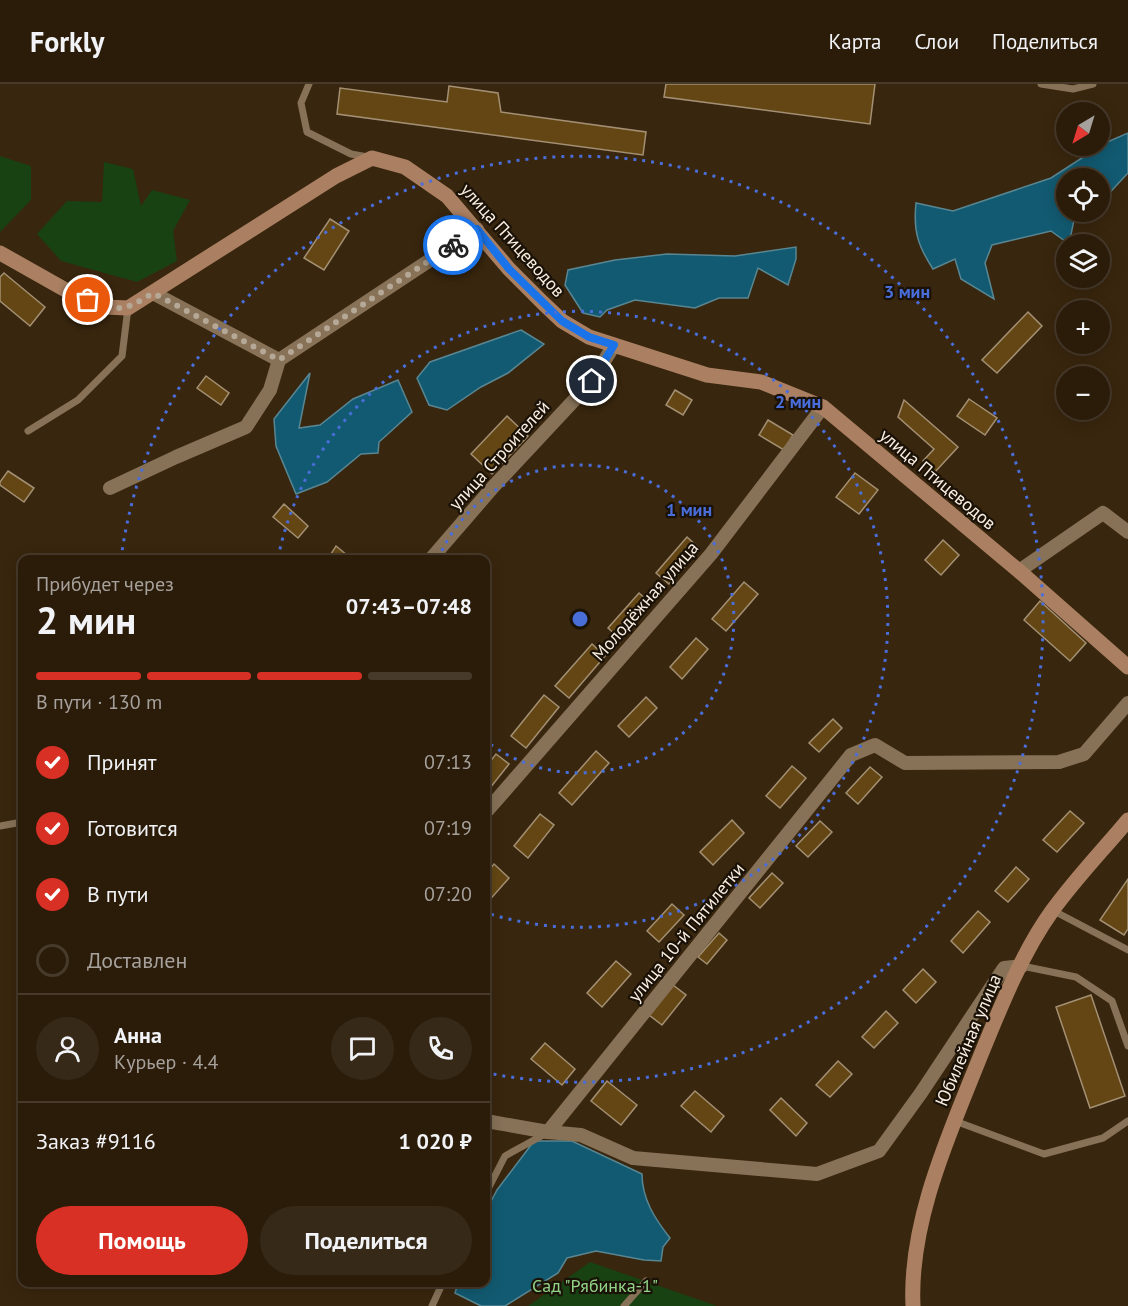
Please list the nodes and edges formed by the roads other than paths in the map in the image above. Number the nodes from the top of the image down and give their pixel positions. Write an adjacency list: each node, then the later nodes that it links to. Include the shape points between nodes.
1 (309, 84): 4 (lane, via 300,103 307,132 351,154)
2 (1041, 84): 3 (lane, via 1073,89)
3 (1093, 84)
4 (372, 158): 5 (street, улица Птицеводов, via 405,167 423,179 447,196); 7 (street, via 336,176)
5 (477, 229): 9 (street, улица Птицеводов, via 509,269 562,321 589,337); 10 (street)
6 (0, 253): 8 (street, via 71,293 105,307)
7 (153, 293): 8 (street); 10 (street)
8 (128, 308): 12 (lane, via 122,356 78,400)
9 (614, 345): 11 (street, улица Птицеводов, via 707,375 761,382); 15 (street, улица Строителей, via 592,381)
10 (279, 360): 13 (street, via 270,390 246,427)
11 (823, 407): 16 (street, улица Птицеводов); 19 (street, Молодёжная улица, via 711,554)
12 (28, 431)
13 (110, 488)
14 (1128, 532): 16 (street, via 1103,513)
15 (434, 555)
16 (1019, 571): 17 (street, улица Птицеводов)
17 (1128, 667)
18 (1128, 703): 30 (street, улица 10-й Пятилетки, via 1084,754 1059,762 905,763 875,745 851,755)
19 (490, 807)
20 (1128, 820): 23 (street, Юбилейная улица)
21 (18, 823): 22 (lane)
22 (0, 826)
23 (1052, 910): 24 (lane); 25 (street, Юбилейная улица)
24 (1128, 950)
25 (1022, 966): 26 (lane, via 1076,977 1112,1001); 28 (street, Юбилейная улица, via 995,1020); 30 (street, via 1004,968 879,1150 818,1174 633,1158 581,1135)
26 (1128, 1046)
27 (1128, 1120): 28 (lane, via 1103,1138 1044,1154)
28 (955, 1121): 36 (street, Юбилейная улица, via 933,1180 915,1262)
29 (490, 1122): 30 (street)
30 (548, 1132): 31 (lane, via 505,1156)
31 (490, 1185)
32 (646, 1281): 35 (lane)
33 (441, 1287): 34 (lane)
34 (432, 1306)
35 (624, 1306)
36 (913, 1306)

